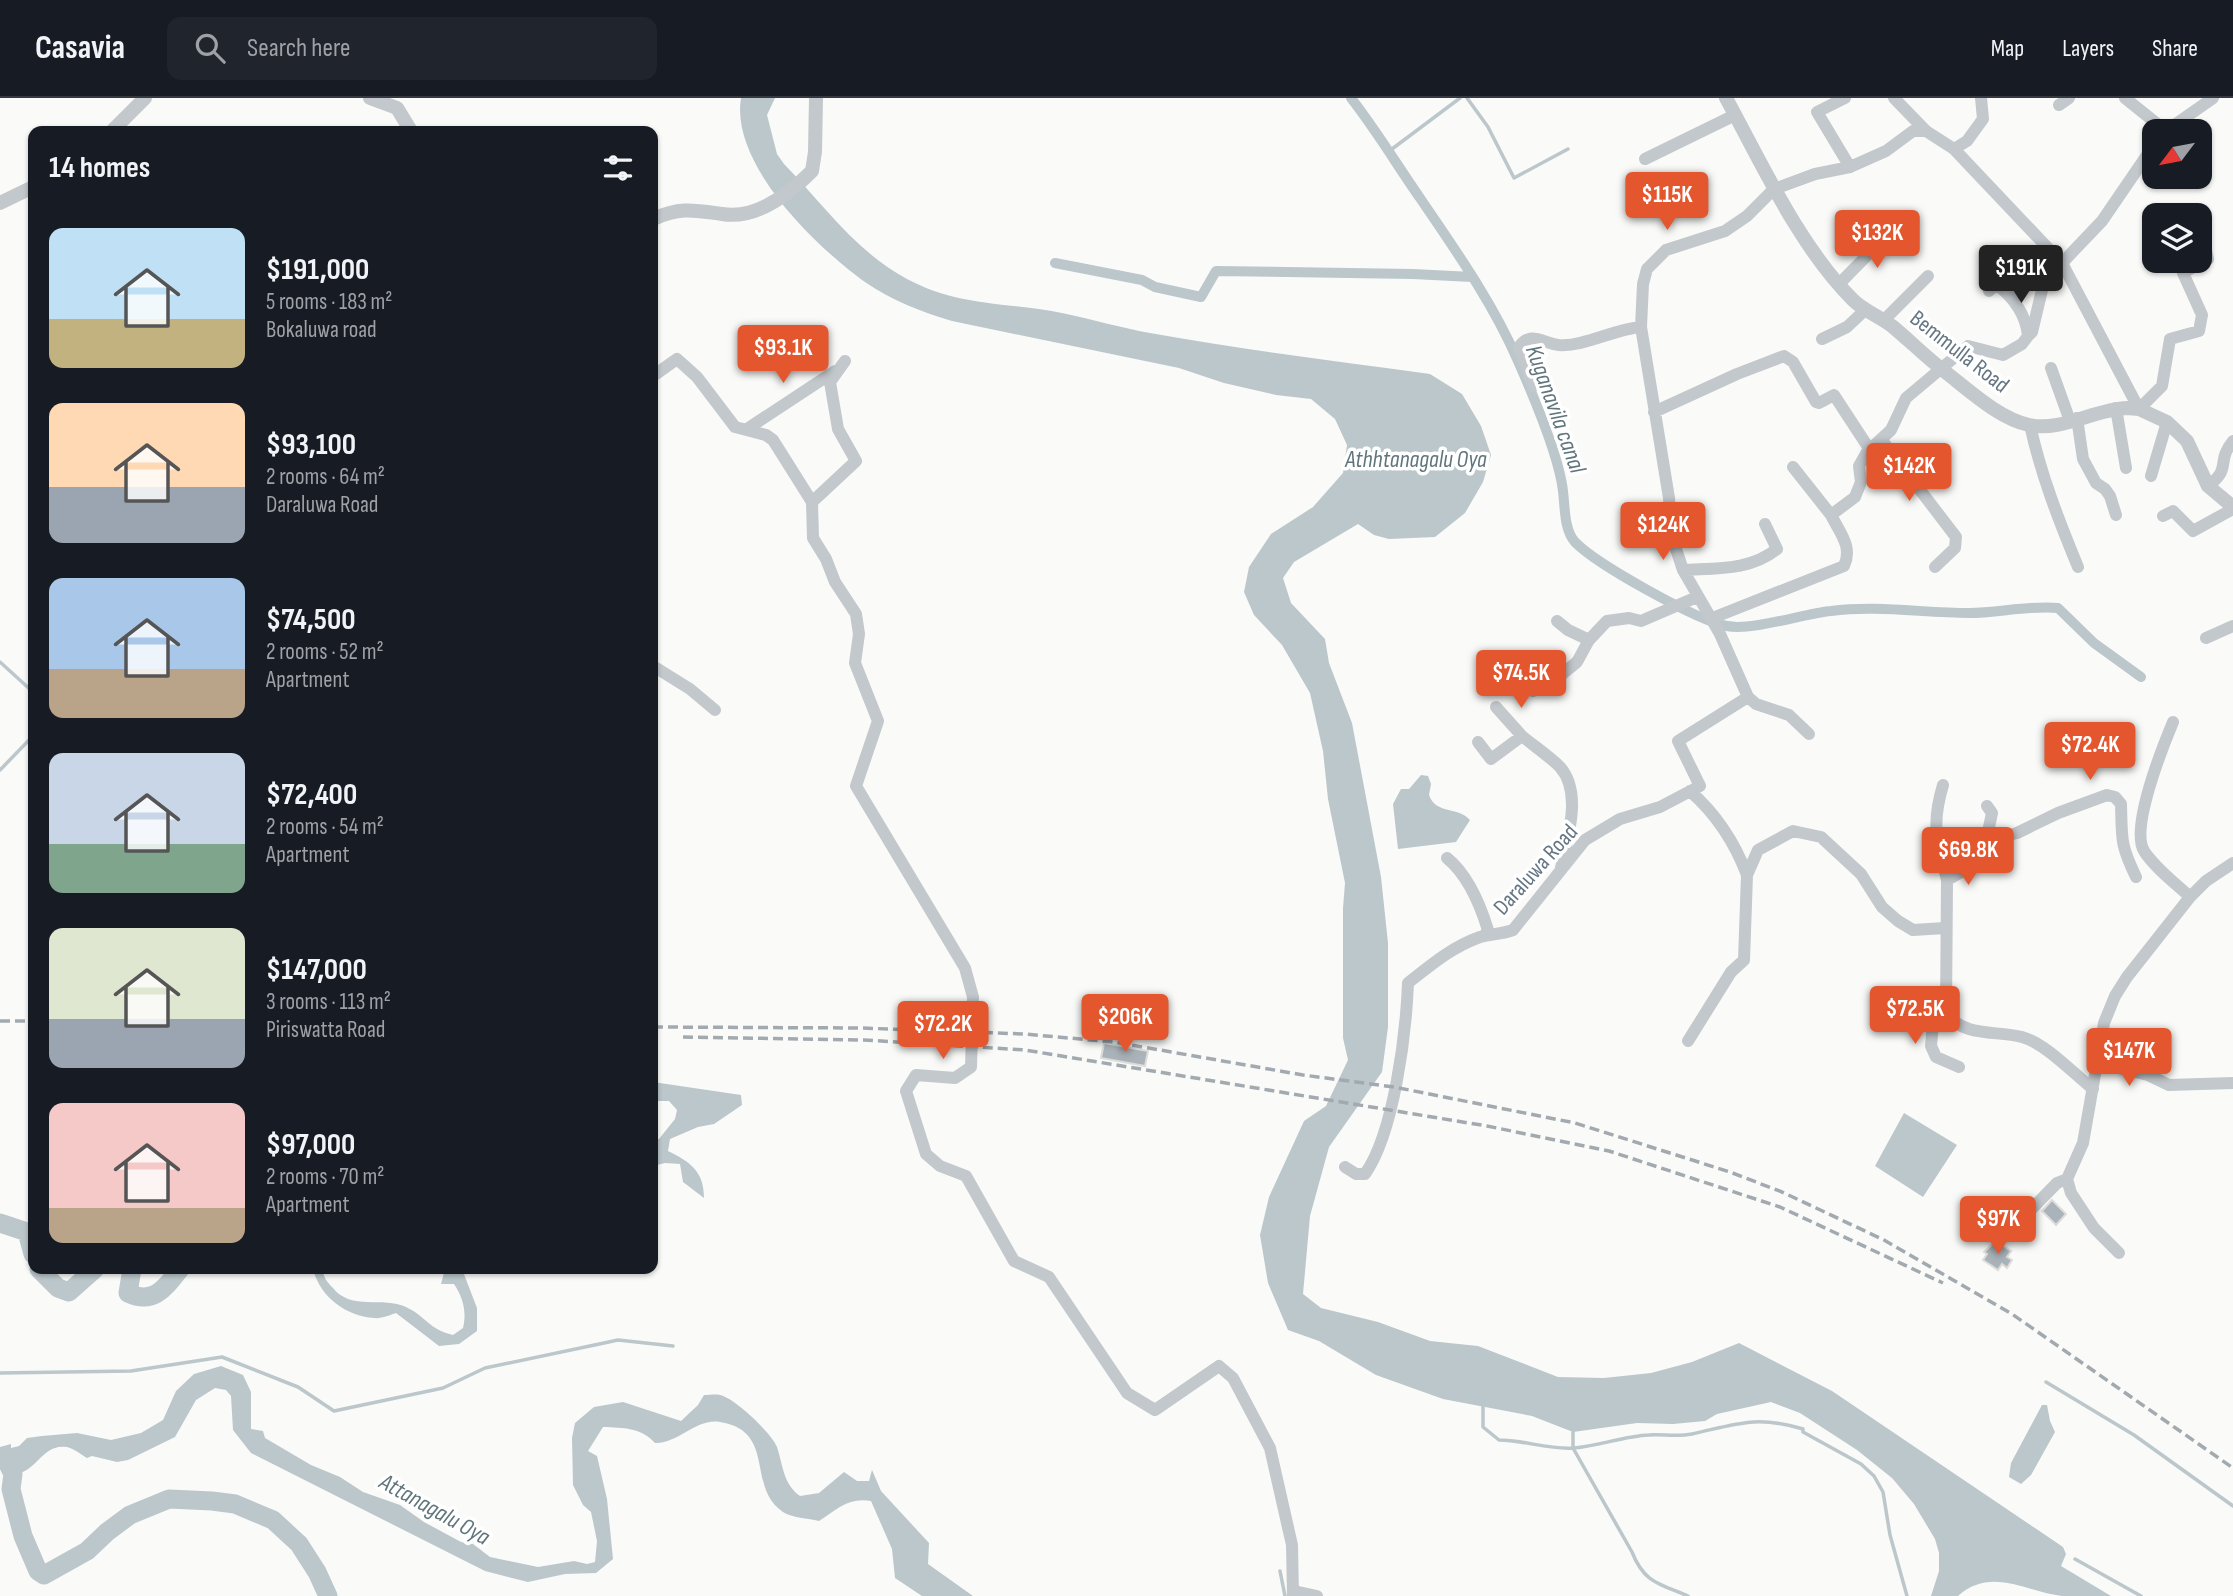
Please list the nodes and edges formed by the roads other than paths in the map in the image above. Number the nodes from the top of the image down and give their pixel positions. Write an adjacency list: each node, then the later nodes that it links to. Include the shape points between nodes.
1 (145, 98): 13 (street)
2 (370, 98): 14 (street, via 397,108)
3 (816, 98): 23 (street, via 815,163 806,178 754,212 737,215 689,209)
4 (1726, 98): 10 (street, Bemmulla Road)
5 (1845, 98): 19 (street, via 1817,112)
6 (1894, 98): 15 (street)
7 (1980, 98): 16 (street, via 1983,119)
8 (2126, 98): 11 (street)
9 (2213, 98): 12 (street)
10 (1735, 115): 17 (street); 21 (street, Bemmulla Road)
11 (2151, 119)
12 (2183, 119)
13 (117, 126)
14 (408, 126)
15 (1926, 131): 16 (street); 19 (street, via 1913,131 1886,151)
16 (1958, 153): 25 (street)
17 (1645, 159)
18 (2142, 163): 25 (street, via 2102,221)
19 (1850, 167): 21 (street)
20 (28, 189): 22 (street)
21 (1774, 189): 28 (street, Bemmulla Road); 33 (street, via 1725,231 1666,250 1647,269)
22 (0, 202)
23 (658, 218)
24 (1890, 232): 28 (street)
25 (2062, 263): 41 (street)
26 (2183, 273): 41 (street, via 2202,315 2199,331 2170,339 2162,386)
27 (1928, 276): 32 (street)
28 (1839, 284): 31 (street, Bemmulla Road)
29 (2042, 290): 34 (street)
30 (1989, 291): 34 (street, via 1996,284 2017,305)
31 (1865, 310): 32 (street, Bemmulla Road); 35 (street, via 1847,327)
32 (1884, 320): 37 (street, Bemmulla Road)
33 (1641, 327): 39 (street, via 1560,345 1532,337 1524,340 1519,346); 42 (street)
34 (2028, 336): 37 (street, via 2003,355 1968,346)
35 (1822, 339)
36 (2051, 368): 43 (street)
37 (1942, 370): 45 (street, Bemmulla Road, via 1988,405); 47 (street, via 1906,398 1891,430)
38 (658, 372): 46 (street, bridge, via 677,359 697,377 735,427)
39 (1533, 386)
40 (2116, 408): 41 (street); 43 (street); 51 (street)
41 (2139, 409): 44 (street)
42 (1654, 412): 49 (street, via 1784,356 1793,362 1816,402 1834,395); 62 (street, via 1672,537)
43 (2074, 419): 45 (street); 56 (street, via 2083,459 2096,483 2110,496)
44 (2167, 422): 52 (street); 53 (street, via 2187,441)
45 (2030, 425): 61 (street, via 2054,511)
46 (747, 429): 54 (street, bridge, via 773,440); 54 (street, via 842,365 830,382 833,405 838,429 856,461)
47 (1881, 439): 49 (street); 60 (street, via 1956,537 1955,548)
48 (2233, 441): 53 (street, via 2226,452 2228,469 2223,478)
49 (1870, 450): 57 (street, via 1858,466 1861,482 1856,497)
50 (1793, 467): 57 (street)
51 (2126, 468)
52 (2151, 476)
53 (2208, 486): 55 (street)
54 (811, 502): 101 (street, bridge, via 813,538 856,614 855,663 878,721 856,786 965,968 973,997 971,1067 956,1078 916,1075 906,1091 926,1154 940,1166 966,1176 1014,1261 1049,1277 1127,1393 1155,1410 1219,1366 1233,1378 1270,1448 1292,1545)
55 (2233, 508): 58 (street, via 2193,531 2173,511)
56 (2116, 515)
57 (1832, 516): 64 (street, via 1847,544 1849,556 1844,566)
58 (2163, 516)
59 (1765, 524): 62 (street, via 1777,549 1750,566)
60 (1935, 566)
61 (2078, 567)
62 (1683, 570): 63 (street)
63 (1697, 597): 64 (street); 68 (street, via 1641,621 1607,621)
64 (1710, 619): 71 (street)
65 (1557, 621): 68 (street)
66 (2233, 626): 67 (street)
67 (2206, 638)
68 (1589, 640): 70 (street, via 1577,662)
69 (658, 669): 73 (street)
70 (1533, 691)
71 (1748, 697): 75 (street, via 1789,715); 79 (street, via 1678,741 1700,786)
72 (1496, 707): 76 (street)
73 (715, 710)
74 (2173, 722): 88 (street, via 2152,775 2140,834 2143,850)
75 (1808, 734)
76 (1522, 736): 77 (street, via 1492,759); 84 (street, via 1562,769 1570,790 1572,814)
77 (1478, 743)
78 (1943, 785): 87 (street, via 1935,812)
79 (1690, 791): 84 (street, Daraluwa Road, via 1660,807 1620,819 1585,840); 85 (street, via 1709,807)
80 (1987, 806): 81 (street, via 1992,813)
81 (1985, 846): 86 (street, via 1992,839 2107,795 2121,804 2120,835); 87 (street, via 1963,871)
82 (1447, 859): 90 (street, via 1461,869 1483,914 1488,930)
83 (2233, 863): 88 (street)
84 (1560, 871): 90 (street, Daraluwa Road, via 1513,930)
85 (1747, 875): 89 (street, via 1758,850 1793,831 1821,837 1861,874 1882,906 1898,920 1913,930); 92 (street, via 1744,960 1727,978)
86 (2136, 877)
87 (1947, 880): 89 (street)
88 (2190, 897): 93 (street, via 2115,996 2104,1023)
89 (1945, 928): 91 (street)
90 (1484, 936): 97 (street, Daraluwa Road, via 1450,950 1408,983 1388,1124 1365,1174)
91 (1946, 1013): 94 (street, via 1933,1024 1931,1046 1936,1057); 96 (street, via 1954,1023 1973,1031 2037,1043)
92 (1688, 1041)
93 (2097, 1063): 95 (street, via 2169,1085); 96 (street)
94 (1959, 1067)
95 (2233, 1083)
96 (2093, 1088): 98 (street, via 2083,1143)
97 (1345, 1167)
98 (2067, 1179): 99 (street, via 2057,1183); 100 (street, via 2089,1220)
99 (2014, 1227)
100 (2119, 1253)
101 (1293, 1594): 102 (street)
102 (1317, 1596)

